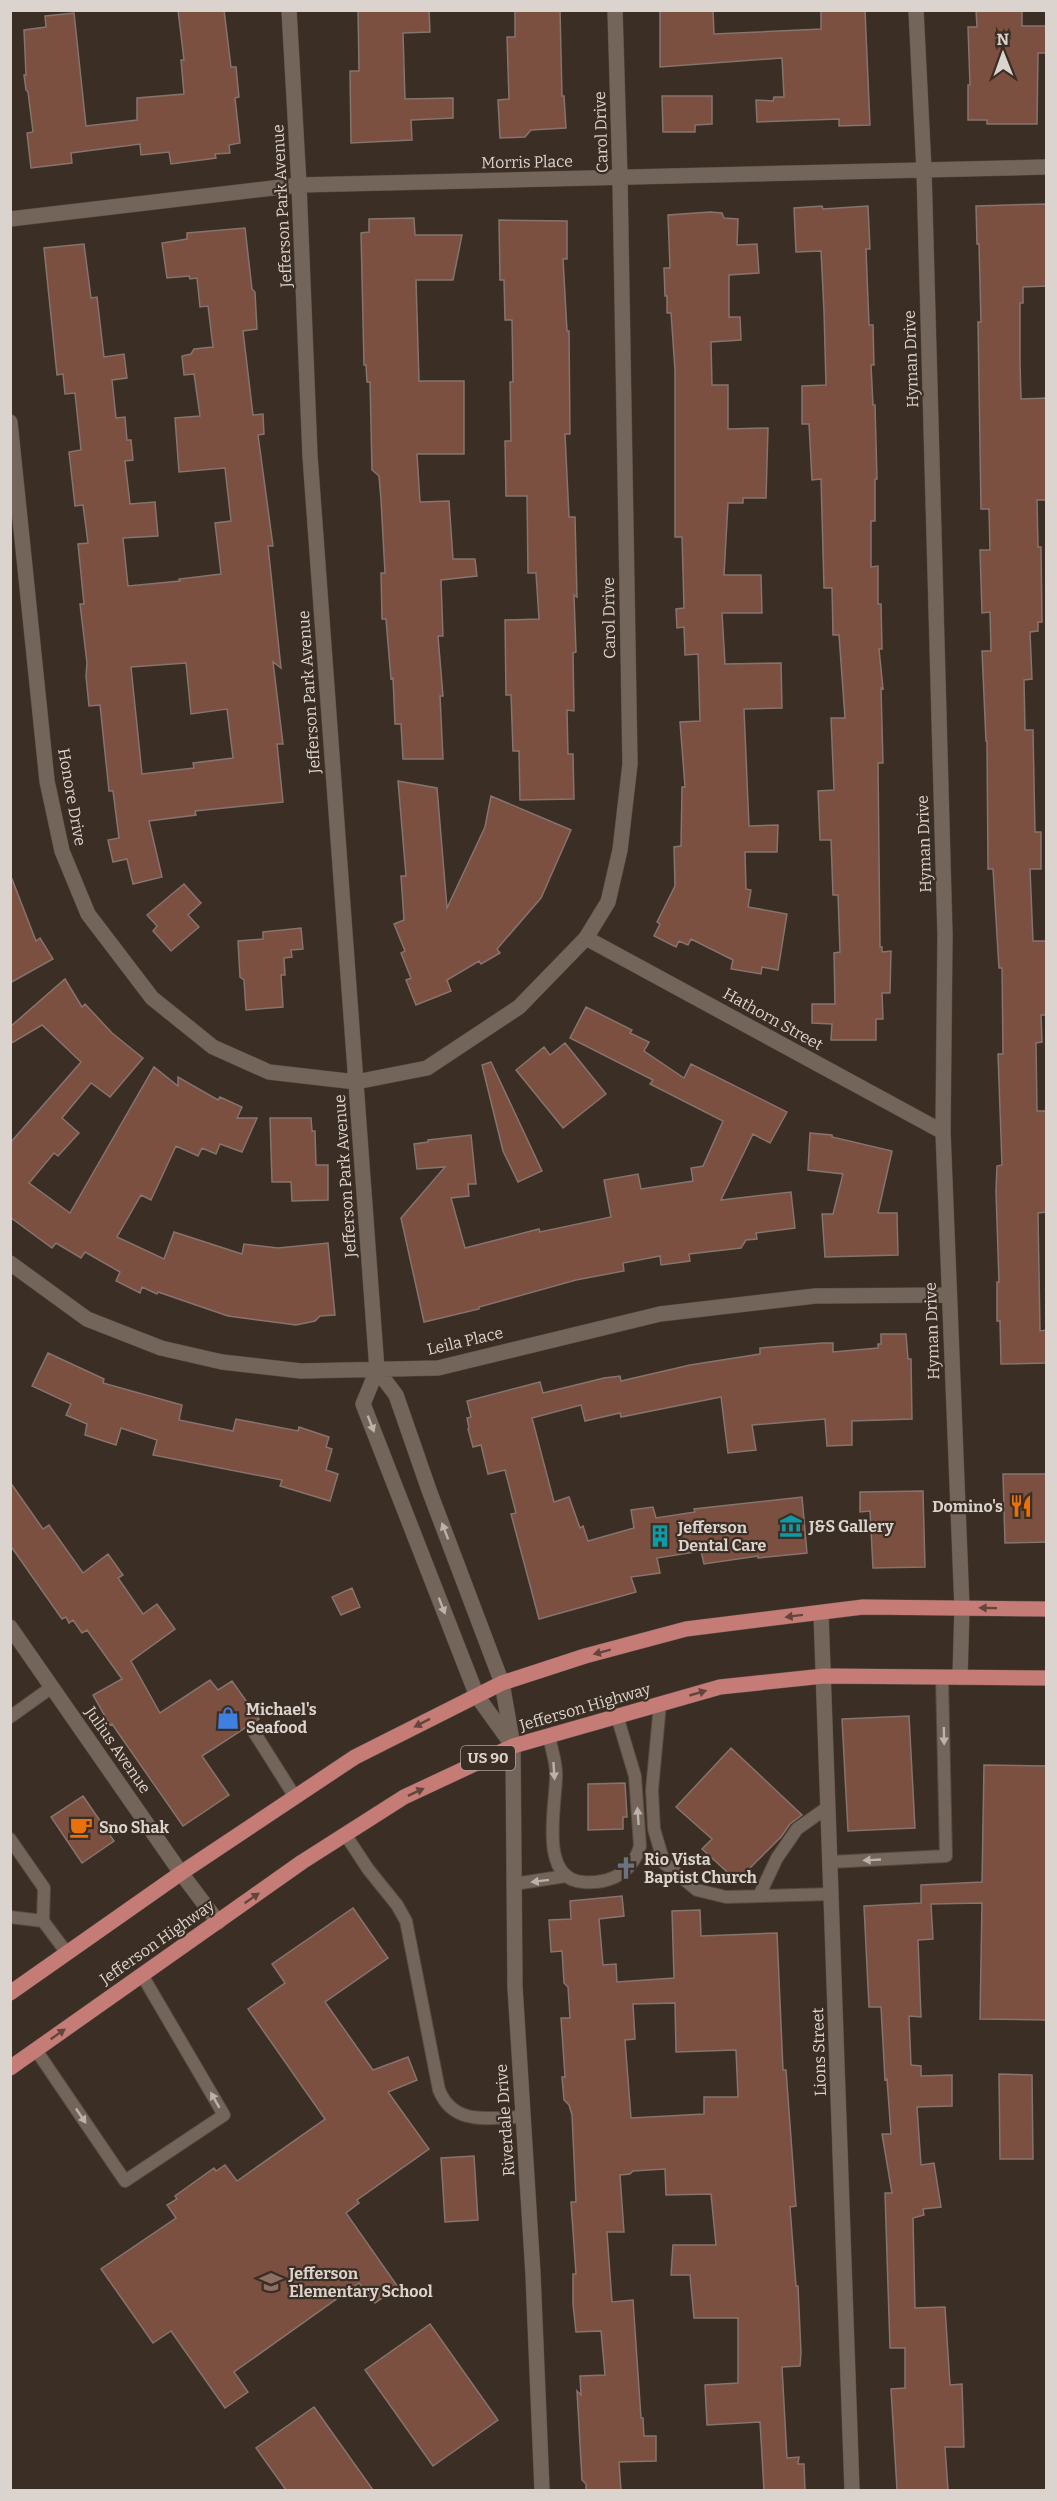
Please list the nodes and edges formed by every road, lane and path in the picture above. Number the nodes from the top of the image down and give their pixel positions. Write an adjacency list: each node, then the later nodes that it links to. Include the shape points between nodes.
1 (289, 10): 7 (street, Jefferson Park Avenue)
2 (615, 10): 6 (street, Carol Drive)
3 (916, 10): 5 (street, Hyman Drive)
4 (1047, 167): 5 (street, Morris Place)
5 (924, 170): 6 (street, Morris Place); 12 (street, Hyman Drive, via 945,935)
6 (620, 178): 7 (street, Morris Place); 10 (street, Carol Drive, via 630,764 620,850 608,902)
7 (300, 185): 8 (street, Morris Place); 11 (street, Jefferson Park Avenue, via 310,456)
8 (10, 219)
9 (10, 422): 11 (street, Honore Drive, via 47,781 62,852 88,915 152,998 213,1047 269,1072)
10 (586, 938): 11 (street, Carol Drive, via 519,1007 427,1068); 12 (street, Hathorn Street)
11 (356, 1082): 15 (street, Jefferson Park Avenue)
12 (943, 1132): 14 (street, Hyman Drive)
13 (10, 1263): 15 (street, Leila Place, via 87,1319 161,1348 222,1362 301,1371)
14 (949, 1295): 15 (street, Leila Place, via 815,1296 660,1314 438,1368); 16 (street, Hyman Drive)
15 (377, 1370): 24 (street, one-way to 15, via 396,1395); 26 (street, Jefferson Park Avenue, one-way to 26, via 363,1404)
16 (962, 1608): 17 (main road, one-way to 16); 18 (main road, via 863,1607); 22 (street, Hyman Drive)
17 (1047, 1609)
18 (821, 1613): 20 (street, Lions Street); 24 (main road, one-way to 24, via 686,1629)
19 (10, 1627): 25 (street, Julius Avenue)
20 (824, 1677): 21 (main road, Jefferson Highway / US 90); 27 (main road, Jefferson Highway / US 90, one-way to 20, via 720,1687); 34 (street, Lions Street)
21 (942, 1677): 22 (main road, Jefferson Highway / US 90); 37 (lane, one-way to 37, via 946,1856)
22 (960, 1677): 23 (main road, Jefferson Highway / US 90)
23 (1047, 1678)
24 (502, 1683): 26 (main road); 32 (street)
25 (52, 1687): 29 (lane); 38 (street, Julius Avenue)
26 (477, 1696): 32 (street, Jefferson Park Avenue); 33 (main road, one-way to 33, via 355,1757)
27 (660, 1704): 28 (main road, Jefferson Highway / US 90); 42 (lane, via 652,1790 654,1829 664,1863 697,1890 726,1897)
28 (617, 1716): 31 (main road, Jefferson Highway / US 90); 39 (lane, one-way to 28, via 576,1882 592,1883 612,1878 626,1871 637,1856 635,1776)
29 (10, 1717)
30 (254, 1732): 33 (lane)
31 (549, 1736): 32 (main road, Jefferson Highway / US 90); 39 (lane, one-way to 39, via 556,1772 554,1852 557,1865)
32 (513, 1746): 35 (main road, Jefferson Highway / US 90, one-way to 32, via 404,1797); 40 (street, Riverdale Drive)
33 (295, 1797): 38 (main road)
34 (828, 1807): 37 (street, Lions Street); 42 (lane, via 797,1829 777,1858)
35 (345, 1834): 45 (main road, Jefferson Highway / US 90, one-way to 35); 51 (lane, via 406,1922 444,2101 464,2116)
36 (10, 1839): 44 (lane, via 44,1888)
37 (830, 1862): 41 (street, Lions Street)
38 (181, 1873): 45 (street, Julius Avenue); 46 (main road)
39 (566, 1876): 40 (lane, one-way to 40)
40 (514, 1884): 51 (street, Riverdale Drive)
41 (831, 1894): 42 (lane); 53 (street, Lions Street)
42 (759, 1896)
43 (10, 1917): 44 (lane)
44 (43, 1921): 46 (lane)
45 (218, 1922): 47 (main road, Jefferson Highway / US 90)
46 (67, 1953): 48 (main road)
47 (142, 1975): 49 (main road, Jefferson Highway / US 90, one-way to 47); 49 (lane, one-way to 47, via 125,2181 224,2115)
48 (10, 1993)
49 (36, 2050): 50 (main road, Jefferson Highway / US 90)
50 (10, 2068)
51 (523, 2117): 52 (street, Riverdale Drive)
52 (542, 2490)
53 (852, 2490)

